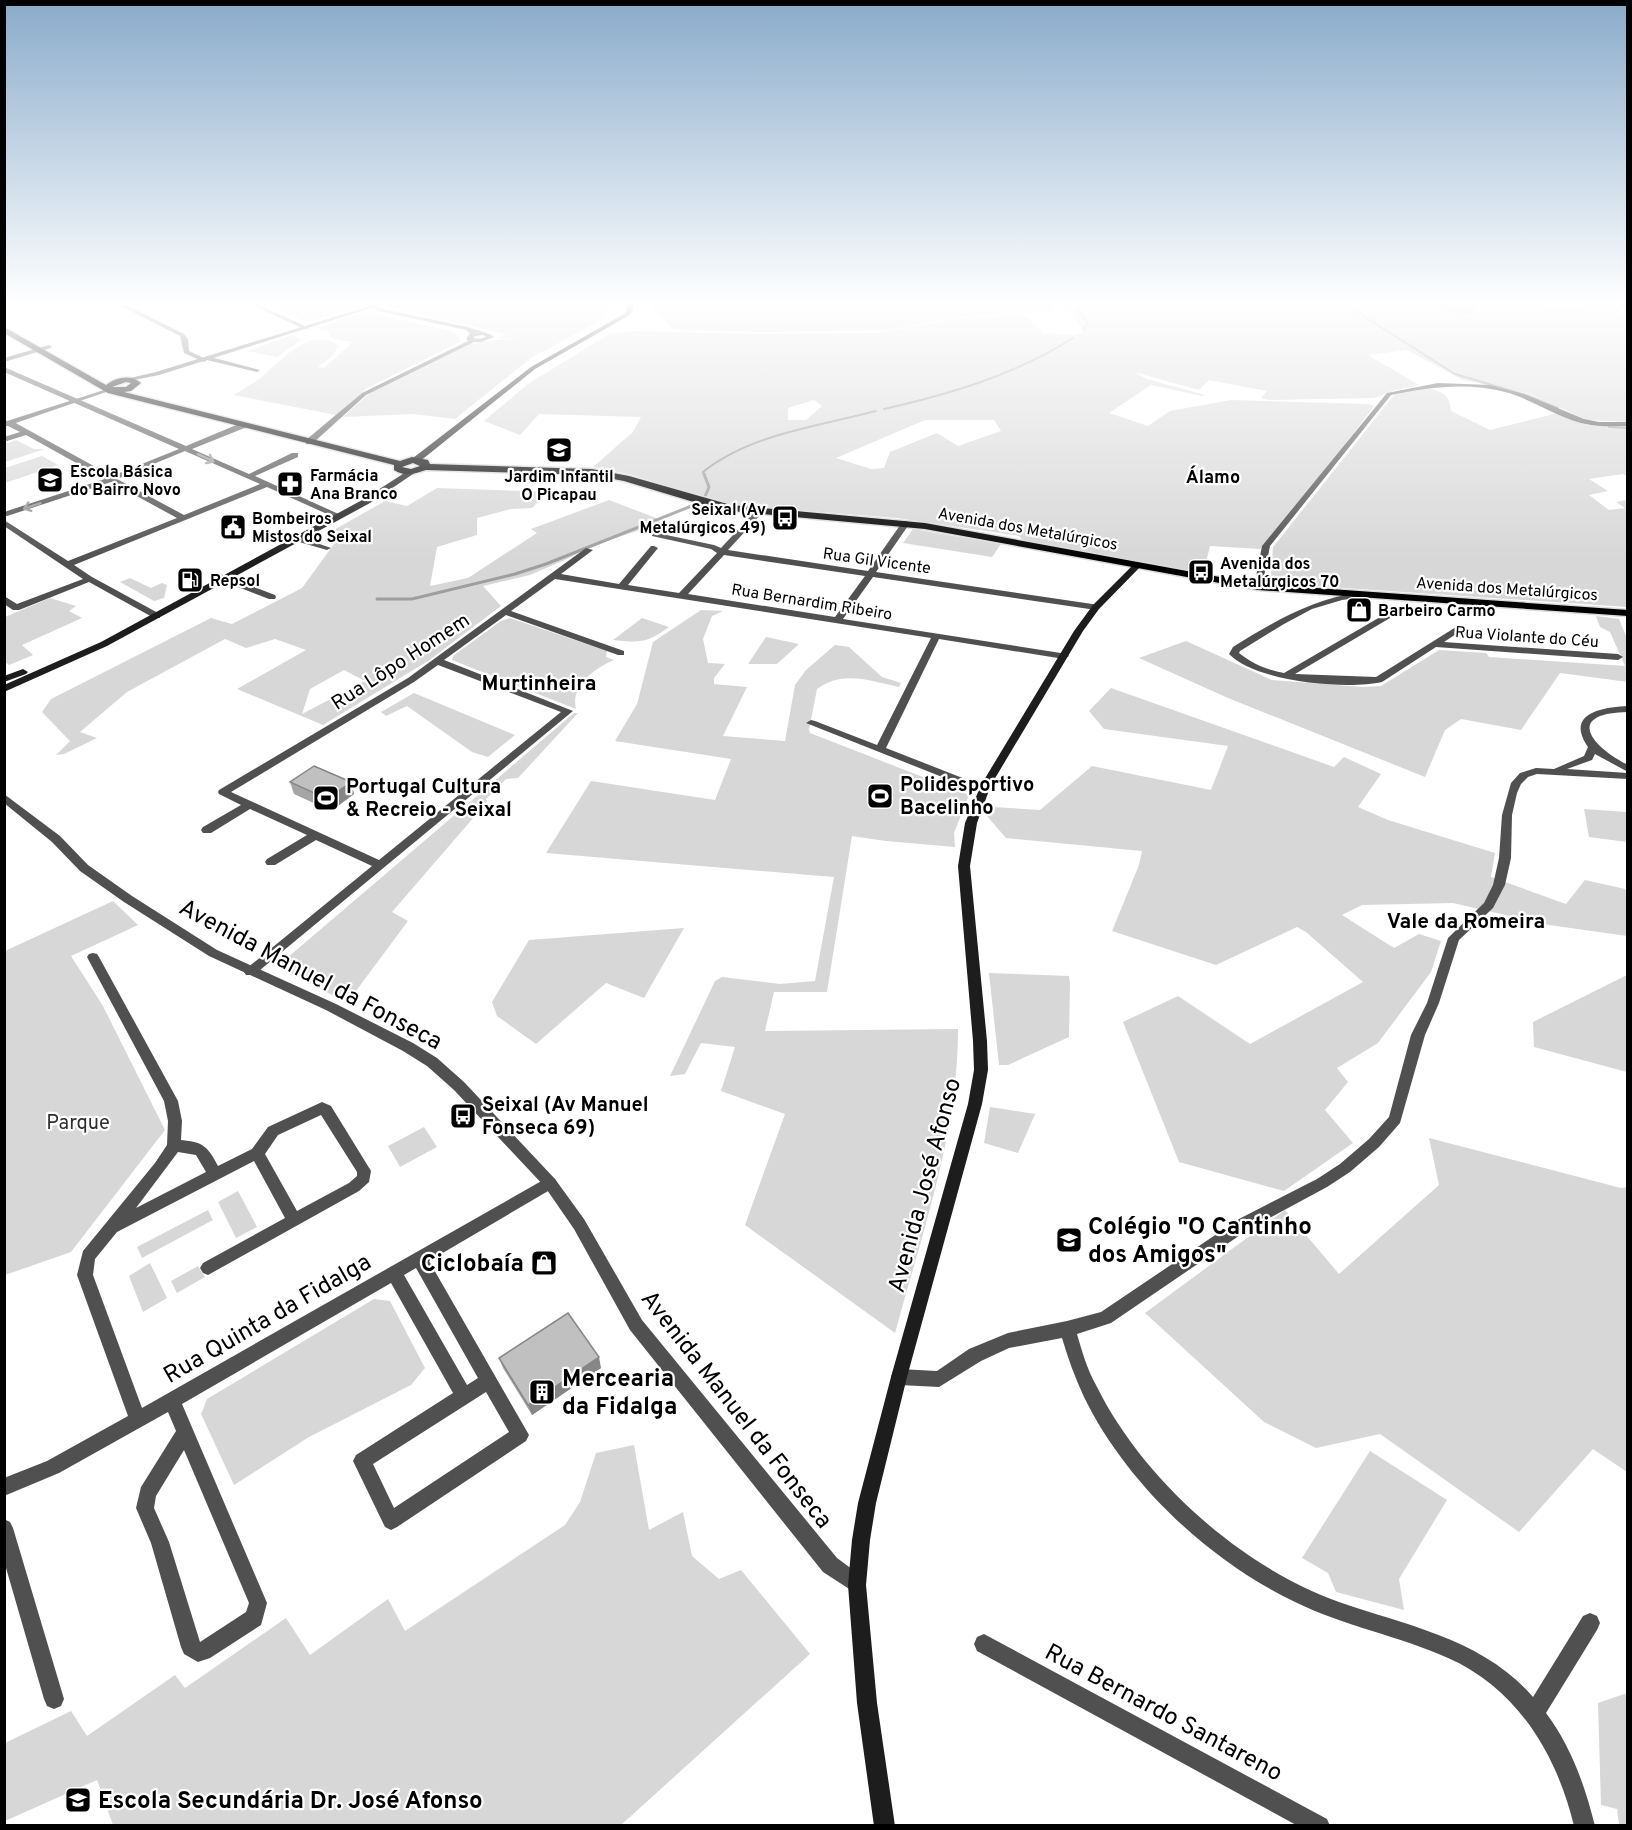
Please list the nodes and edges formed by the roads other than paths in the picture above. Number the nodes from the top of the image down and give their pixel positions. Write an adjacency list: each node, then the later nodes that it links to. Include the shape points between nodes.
1 (50, 389): 11 (street)
2 (108, 389): 11 (street)
3 (110, 389): 10 (main road)
4 (136, 389): 10 (main road, via 137,394)
5 (373, 389): 18 (street)
6 (500, 389): 13 (main road)
7 (505, 389): 13 (main road)
8 (1406, 389): 46 (street, via 1382,400 1266,546)
9 (1499, 389): 14 (street, via 1521,394 1576,419)
10 (148, 400): 15 (main road)
11 (76, 401): 12 (street); 19 (street)
12 (7, 424): 16 (street)
13 (461, 424): 21 (main road)
14 (1628, 424)
15 (244, 425): 18 (main road); 19 (street)
16 (25, 433): 17 (street); 25 (street)
17 (4, 440)
18 (311, 442): 22 (main road)
19 (185, 448): 24 (street, one-way to 24); 25 (street)
20 (295, 455): 24 (street)
21 (421, 463): 22 (main road); 23 (main road); 27 (main road, Avenida dos Metalúrgicos, via 592,472 626,478 715,505)
22 (398, 466): 23 (main road, via 402,471); 28 (main road, via 376,487)
23 (412, 472): 28 (main road, via 381,493)
24 (248, 477): 26 (street)
25 (110, 479): 29 (street, one-way to 29); 30 (street)
26 (265, 484): 28 (street); 30 (street)
27 (760, 511): 32 (main road, Avenida dos Metalúrgicos); 38 (street)
28 (335, 514): 34 (main road)
29 (4, 515)
30 (183, 518): 39 (street)
31 (4, 522): 39 (street)
32 (906, 523): 40 (main road, Avenida dos Metalúrgicos); 41 (street)
33 (655, 534): 38 (street, Rua Gil Vicente)
34 (293, 538): 35 (street); 43 (main road)
35 (327, 548)
36 (654, 548): 45 (street)
37 (590, 550): 42 (street, Rua Lôpo Homem)
38 (721, 552): 41 (street, Rua Gil Vicente); 49 (street)
39 (67, 565): 44 (street)
40 (1138, 565): 46 (main road, Avenida dos Metalúrgicos); 53 (main road, Avenida José Afonso)
41 (872, 574): 53 (street, Rua Gil Vicente); 58 (street)
42 (555, 576): 45 (street, Rua Bernardim Ribeiro); 54 (street, Rua Lôpo Homem)
43 (220, 577): 50 (street); 56 (main road)
44 (89, 579): 51 (street, via 16,608); 56 (street)
45 (622, 586): 49 (street, Rua Bernardim Ribeiro)
46 (1258, 587): 47 (main road, Avenida dos Metalúrgicos)
47 (1318, 592): 48 (main road, Avenida dos Metalúrgicos); 52 (street, Rua Violante do Céu)
48 (1360, 595): 52 (street, Rua Violante do Céu); 55 (main road, Avenida dos Metalúrgicos)
49 (681, 596): 58 (street, Rua Bernardim Ribeiro)
50 (272, 597)
51 (4, 599)
52 (1309, 606): 66 (street, Rua Violante do Céu, via 1236,649 1234,654 1271,674)
53 (1096, 607): 63 (main road, Avenida José Afonso)
54 (506, 612): 62 (street); 65 (street, Rua Lôpo Homem)
55 (1628, 613)
56 (153, 614): 67 (main road); 68 (main road, via 104,644)
57 (1387, 616): 66 (street)
58 (838, 620): 60 (street, Rua Bernardim Ribeiro)
59 (1456, 630): 61 (street, Rua Violante do Céu)
60 (936, 636): 63 (street, Rua Bernardim Ribeiro); 72 (street)
61 (1434, 644): 64 (street, Rua Violante do Céu); 66 (street, Rua Violante do Céu, via 1380,680)
62 (621, 653)
63 (1064, 656): 76 (main road, Avenida José Afonso)
64 (1618, 657)
65 (437, 662): 78 (street, Rua Lôpo Homem, via 223,792); 82 (street, via 568,711)
66 (1287, 675)
67 (4, 679)
68 (4, 689)
69 (1628, 710): 71 (street, via 1604,712 1589,719 1584,733)
70 (811, 723): 72 (street)
71 (1593, 747): 73 (street); 74 (street, via 1588,758)
72 (880, 750): 76 (street)
73 (1628, 769)
74 (1556, 770): 75 (street); 94 (street, via 1530,773 1516,783 1507,814 1499,885 1489,905 1454,938 1418,1035 1395,1119 1388,1128 1345,1168 1322,1183 1244,1224 1106,1318)
75 (1628, 776)
76 (984, 790): 95 (main road, Avenida José Afonso, via 970,824 964,866 981,1070)
77 (4, 797): 84 (street, Avenida Manuel da Fonseca, via 104,883 213,953)
78 (250, 804): 79 (street); 80 (street)
79 (207, 830)
80 (316, 835): 81 (street); 82 (street)
81 (271, 862)
82 (380, 865): 84 (street)
83 (93, 957): 85 (street, via 171,1101)
84 (250, 972): 88 (street, Avenida Manuel da Fonseca, via 331,1007 432,1062)
85 (174, 1146): 87 (street, via 201,1149); 90 (street)
86 (257, 1153): 87 (street); 89 (street); 89 (street, via 273,1131 322,1108 364,1171 364,1178 354,1187)
87 (215, 1174): 90 (street)
88 (550, 1183): 91 (street, Rua Quinta da Fidalga); 103 (street, Avenida Manuel da Fonseca, via 579,1224 636,1325 830,1565)
89 (294, 1220): 92 (street)
90 (108, 1230): 99 (street, via 88,1256 85,1275)
91 (419, 1258): 93 (street, Rua Quinta da Fidalga); 96 (street)
92 (208, 1268)
93 (394, 1273): 97 (street); 98 (street, Rua Quinta da Fidalga)
94 (1067, 1329): 95 (street, via 1008,1341 975,1355 939,1379); 107 (street, via 1089,1391 1126,1449 1152,1481 1205,1532 1299,1595 1344,1615 1458,1652 1484,1666)
95 (899, 1377): 103 (main road, Avenida José Afonso, via 867,1503)
96 (488, 1381): 97 (street); 97 (street, via 520,1435 391,1521 362,1461)
97 (464, 1396)
98 (172, 1401): 99 (street, Rua Quinta da Fidalga); 100 (street)
99 (138, 1420): 101 (street, Rua Quinta da Fidalga, via 53,1467)
100 (185, 1432): 100 (street, via 258,1603 254,1618 203,1652 191,1647 160,1542 145,1508 147,1493)
101 (4, 1487)
102 (4, 1528): 106 (street)
103 (856, 1586): 109 (main road, Avenida José Afonso, via 867,1703)
104 (1590, 1623): 107 (street)
105 (984, 1644): 108 (street, Rua Bernardo Santareno)
106 (54, 1699)
107 (1534, 1714): 110 (street, via 1566,1765)
108 (1312, 1823)
109 (885, 1826)
110 (1585, 1826)

